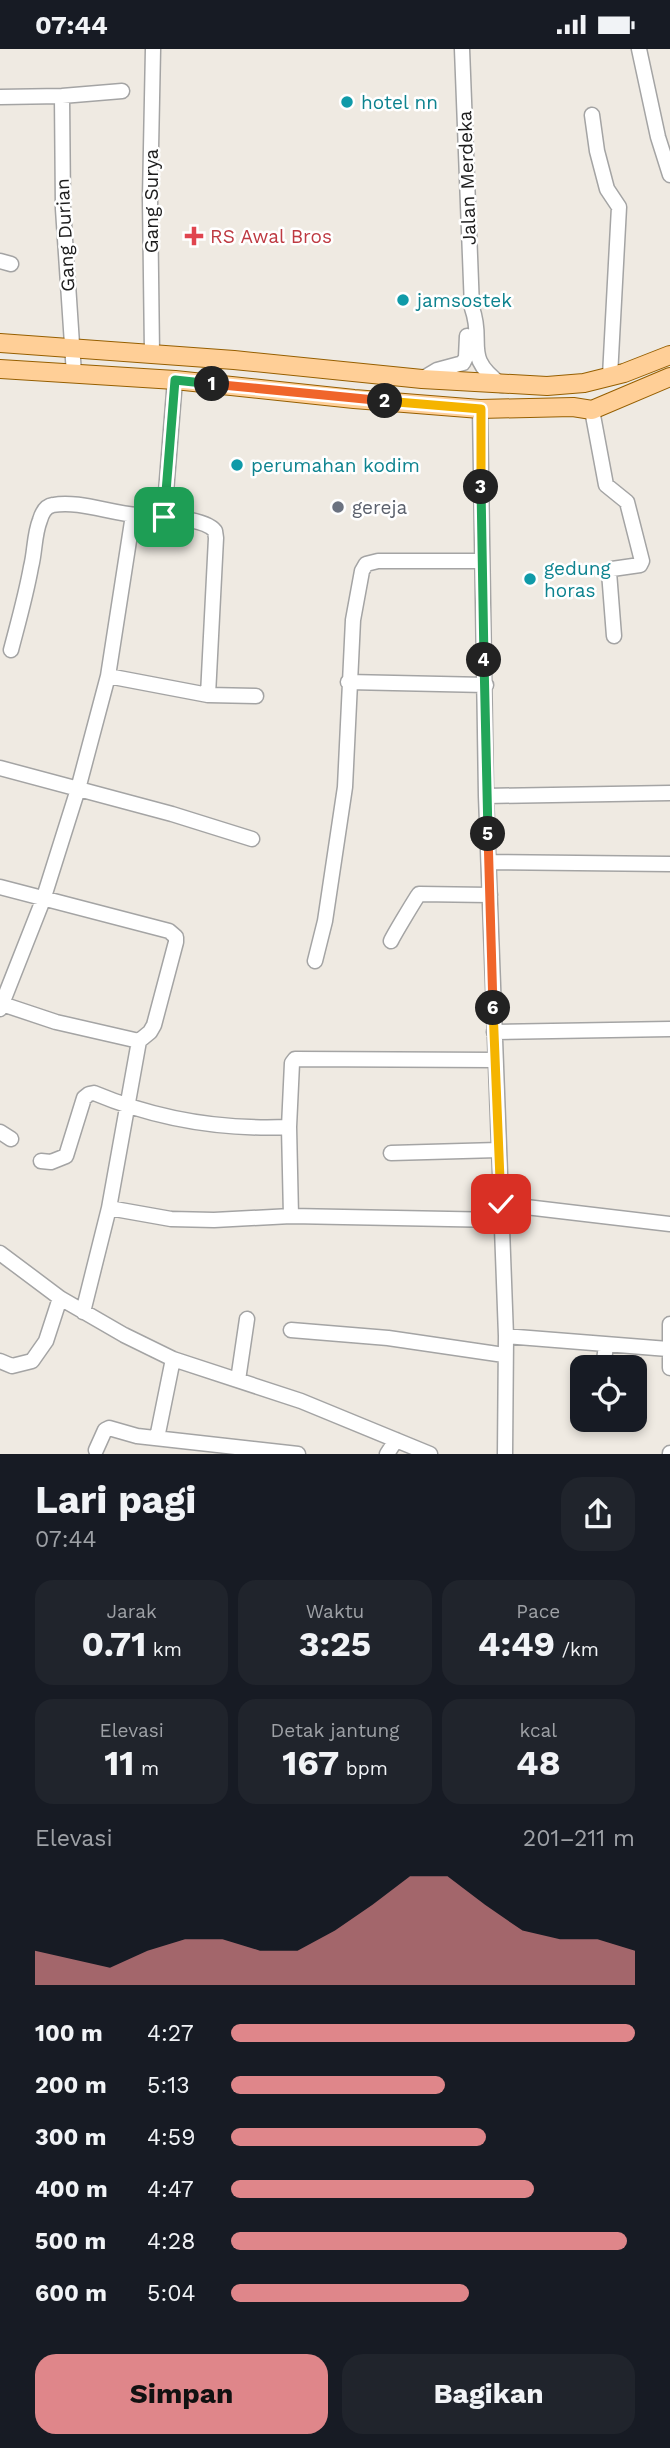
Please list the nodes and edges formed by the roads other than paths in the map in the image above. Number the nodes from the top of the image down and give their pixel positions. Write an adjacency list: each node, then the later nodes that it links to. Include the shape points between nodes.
1 (153, 49): 12 (street, Gang Surya)
2 (462, 49): 9 (street, Jalan Merdeka)
3 (639, 49): 8 (street)
4 (122, 90): 5 (street)
5 (62, 96): 6 (street); 11 (street, Gang Durian, via 63,209)
6 (0, 97)
7 (592, 115): 16 (street, via 607,189 619,207)
8 (670, 176)
9 (471, 308): 18 (street, Jalan Merdeka, via 463,363); 20 (street, Jalan Merdeka, via 476,319 477,358)
10 (0, 343): 11 (main road)
11 (73, 347): 12 (main road); 15 (street, Gang Durian)
12 (152, 353): 18 (main road)
13 (670, 355): 16 (main road)
14 (0, 369): 15 (main road)
15 (74, 374): 19 (main road)
16 (610, 376): 20 (main road, via 547,386)
17 (670, 377): 22 (main road)
18 (422, 379): 20 (main road)
19 (175, 380): 21 (main road); 24 (street)
20 (502, 384)
21 (481, 409): 22 (main road); 25 (street)
22 (592, 410): 26 (street, via 606,485 627,502 642,561 609,572)
23 (133, 515): 24 (street); 27 (street, via 49,506 38,527); 28 (street)
24 (164, 517): 31 (street, via 206,524 215,531)
25 (482, 561): 29 (street, via 366,564 353,619); 30 (street)
26 (614, 636)
27 (11, 650)
28 (108, 676): 31 (street); 34 (street)
29 (348, 682): 30 (street); 44 (street, via 345,787)
30 (486, 685): 36 (street)
31 (208, 695): 32 (street)
32 (256, 696)
33 (0, 768): 34 (street)
34 (78, 789): 37 (street); 42 (street)
35 (670, 793): 36 (street)
36 (486, 796): 38 (street)
37 (253, 839)
38 (489, 862): 39 (street); 41 (street)
39 (670, 864)
40 (0, 887): 42 (street)
41 (490, 895): 43 (street, via 419,894); 47 (street)
42 (43, 900): 45 (street); 48 (street, via 169,931 176,937 153,1025)
43 (391, 941)
44 (315, 961)
45 (2, 1002): 48 (street, via 56,1022)
46 (670, 1029): 47 (street)
47 (494, 1032): 49 (street)
48 (139, 1041): 50 (street)
49 (495, 1061): 51 (street, via 295,1059); 52 (street)
50 (127, 1106): 51 (street, via 192,1122); 54 (street, via 89,1094 66,1156); 56 (street)
51 (289, 1127): 57 (street)
52 (498, 1150): 53 (street); 55 (street)
53 (391, 1153)
54 (41, 1161)
55 (501, 1204): 58 (street); 59 (street)
56 (109, 1208): 57 (street, via 171,1219); 62 (street)
57 (291, 1216): 58 (street)
58 (501, 1220): 66 (street)
59 (670, 1224)
60 (0, 1253): 61 (street)
61 (60, 1298): 62 (street); 72 (street, via 46,1341 32,1361 12,1366)
62 (83, 1312): 71 (street)
63 (247, 1319): 74 (street)
64 (670, 1324): 68 (street)
65 (291, 1330): 69 (street)
66 (506, 1335): 67 (street); 69 (street)
67 (606, 1346): 68 (street); 70 (street)
68 (668, 1349): 73 (street)
69 (504, 1355): 81 (street)
70 (605, 1355)
71 (173, 1359): 74 (street); 75 (street)
72 (0, 1361)
73 (670, 1368)
74 (238, 1380): 76 (street)
75 (157, 1438): 77 (street, via 109,1428); 78 (street)
76 (396, 1440): 79 (street); 80 (street)
77 (96, 1450)
78 (298, 1454)
79 (387, 1454)
80 (430, 1454)
81 (505, 1454)

